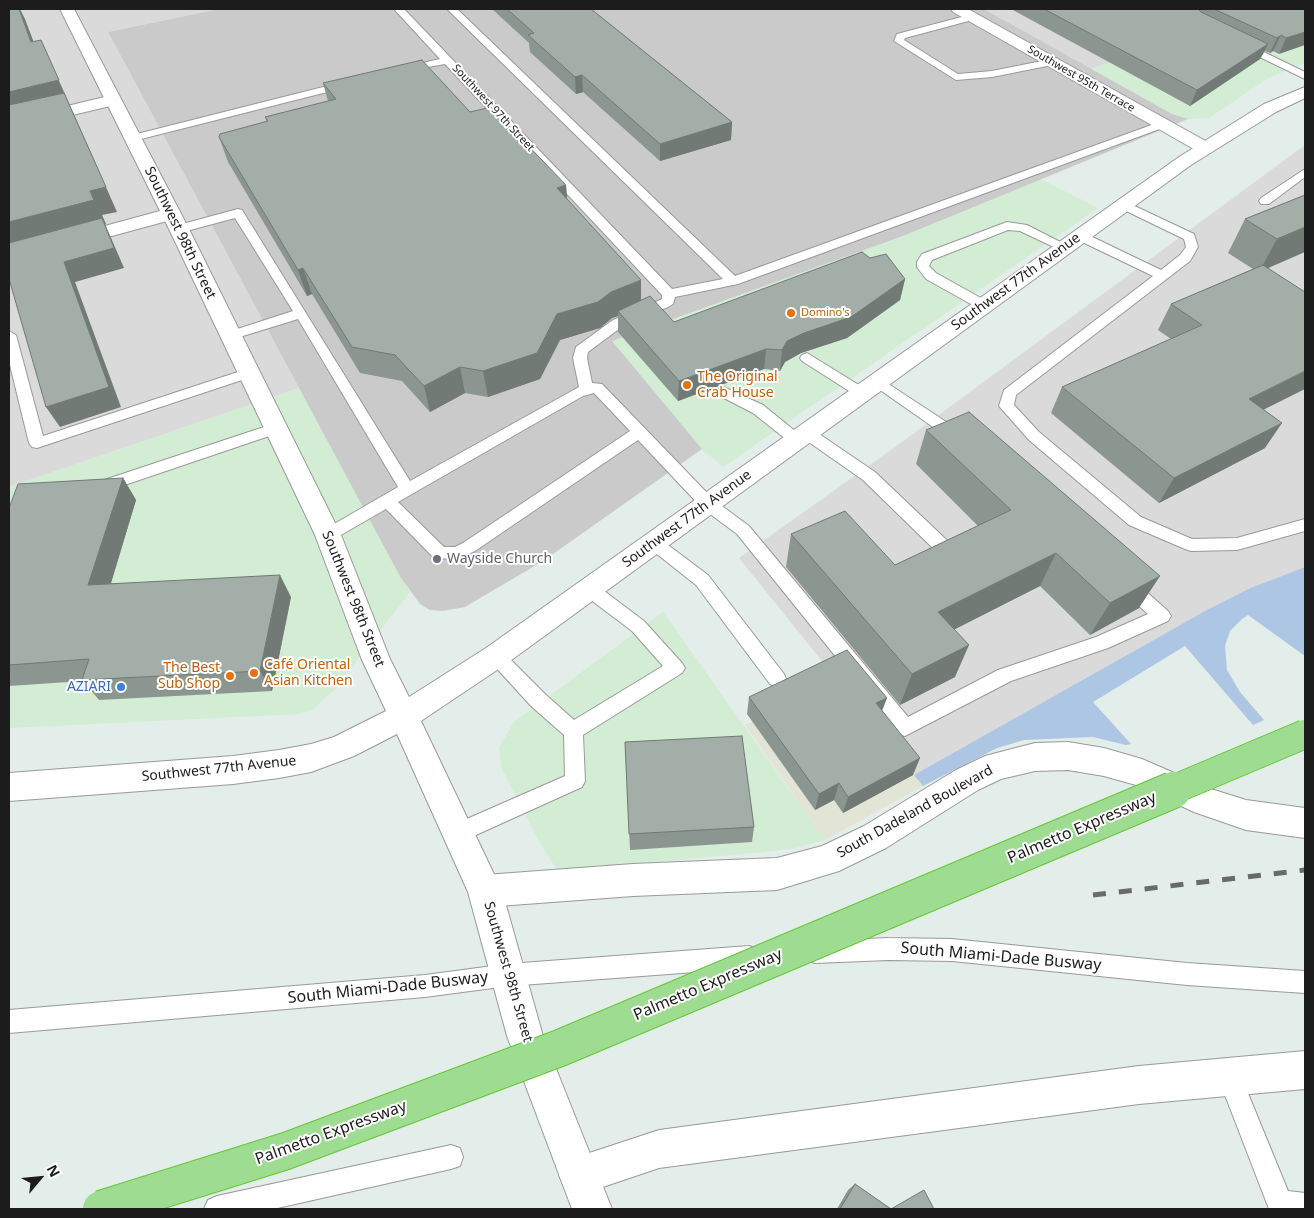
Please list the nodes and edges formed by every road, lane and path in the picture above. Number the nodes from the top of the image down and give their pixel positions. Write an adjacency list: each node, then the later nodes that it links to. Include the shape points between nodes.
1 (67, 9): 13 (street, Southwest 98th Street)
2 (399, 9): 7 (lane, Southwest 97th Street)
3 (452, 9): 25 (lane)
4 (994, 9): 5 (street)
5 (967, 14): 8 (street, Southwest 95th Terrace); 8 (lane, via 900,36 899,41 956,77 992,74)
6 (1233, 40): 10 (lane)
7 (447, 60): 9 (lane); 26 (lane, Southwest 97th Street)
8 (1052, 62): 15 (street, Southwest 95th Terrace)
9 (389, 74)
10 (1305, 76)
11 (360, 81): 16 (lane)
12 (1305, 92): 17 (street, Southwest 77th Avenue, via 1270,108)
13 (113, 100): 14 (street); 16 (street, Southwest 98th Street)
14 (9, 125)
15 (1162, 125): 17 (street, Southwest 95th Terrace); 25 (lane)
16 (133, 138): 21 (street, Southwest 98th Street)
17 (1205, 148): 20 (street, Southwest 77th Avenue)
18 (1305, 172): 19 (lane)
19 (1266, 201)
20 (1124, 205): 22 (street, Southwest 77th Avenue); 24 (lane, via 1190,236 1192,247 1185,258)
21 (175, 221): 23 (street); 28 (lane, via 238,213); 30 (street, Southwest 98th Street)
22 (1072, 242): 24 (lane); 27 (street, Southwest 77th Avenue); 27 (lane, via 1007,226 923,262 931,276)
23 (9, 258)
24 (1162, 275): 44 (lane, via 1009,393 1006,406 1034,436 1135,521 1191,545 1237,544)
25 (734, 281): 26 (lane)
26 (669, 294): 33 (lane, via 663,304 618,323 581,350)
27 (983, 305): 34 (street, Southwest 77th Avenue)
28 (301, 313): 30 (lane); 40 (lane)
29 (9, 335): 32 (lane, via 37,443)
30 (230, 336): 32 (street, Southwest 98th Street)
31 (808, 358): 34 (lane)
32 (249, 373): 36 (street, Southwest 98th Street)
33 (586, 388): 37 (lane, via 597,387); 40 (lane)
34 (870, 388): 38 (street, Southwest 77th Avenue); 39 (lane)
35 (721, 391): 38 (lane)
36 (276, 428): 41 (lane); 45 (street, Southwest 98th Street)
37 (640, 431): 42 (lane, via 457,553 440,553); 43 (lane)
38 (802, 436): 43 (street, Southwest 77th Avenue); 47 (lane, via 869,476)
39 (969, 445)
40 (408, 490): 42 (lane)
41 (89, 491)
42 (387, 501): 45 (lane)
43 (708, 504): 46 (street, Southwest 77th Avenue); 48 (lane, via 743,530 905,728 1005,675 1102,643 1162,616)
44 (1305, 525)
45 (328, 535): 52 (street, Southwest 98th Street, via 376,660)
46 (654, 543): 49 (street, Southwest 77th Avenue); 51 (lane, via 702,580)
47 (949, 553)
48 (1117, 576)
49 (589, 589): 50 (street, Southwest 77th Avenue); 53 (lane, via 638,626 676,668)
50 (496, 656): 52 (street, Southwest 77th Avenue); 53 (lane)
51 (777, 679)
52 (403, 717): 55 (street, Southwest 77th Avenue, via 343,747 279,764); 57 (street, Southwest 98th Street)
53 (573, 731): 57 (lane, via 575,781)
54 (1305, 734): 68 (highway, Palmetto Expressway, bridge, via 560,1048 286,1151)
55 (9, 787)
56 (1305, 823): 58 (street, South Dadeland Boulevard, via 1246,815 1205,802 1142,773 1104,762 1068,756 1035,757 996,766 967,780 875,837 827,860 777,874)
57 (460, 832): 58 (street, Southwest 98th Street)
58 (485, 891): 59 (street, Southwest 98th Street)
59 (508, 976): 60 (lane, South Miami-Dade Busway, via 888,949 988,953 1187,974); 61 (lane, South Miami-Dade Busway); 65 (street, Southwest 98th Street, via 525,1036)
60 (1305, 982)
61 (9, 1022)
62 (1305, 1070): 63 (street)
63 (1230, 1077): 65 (street, via 1139,1085 659,1149); 66 (lane)
64 (451, 1157): 69 (lane)
65 (585, 1192)
66 (1281, 1206): 67 (lane)
67 (1305, 1206)
68 (101, 1209)
69 (217, 1209)

